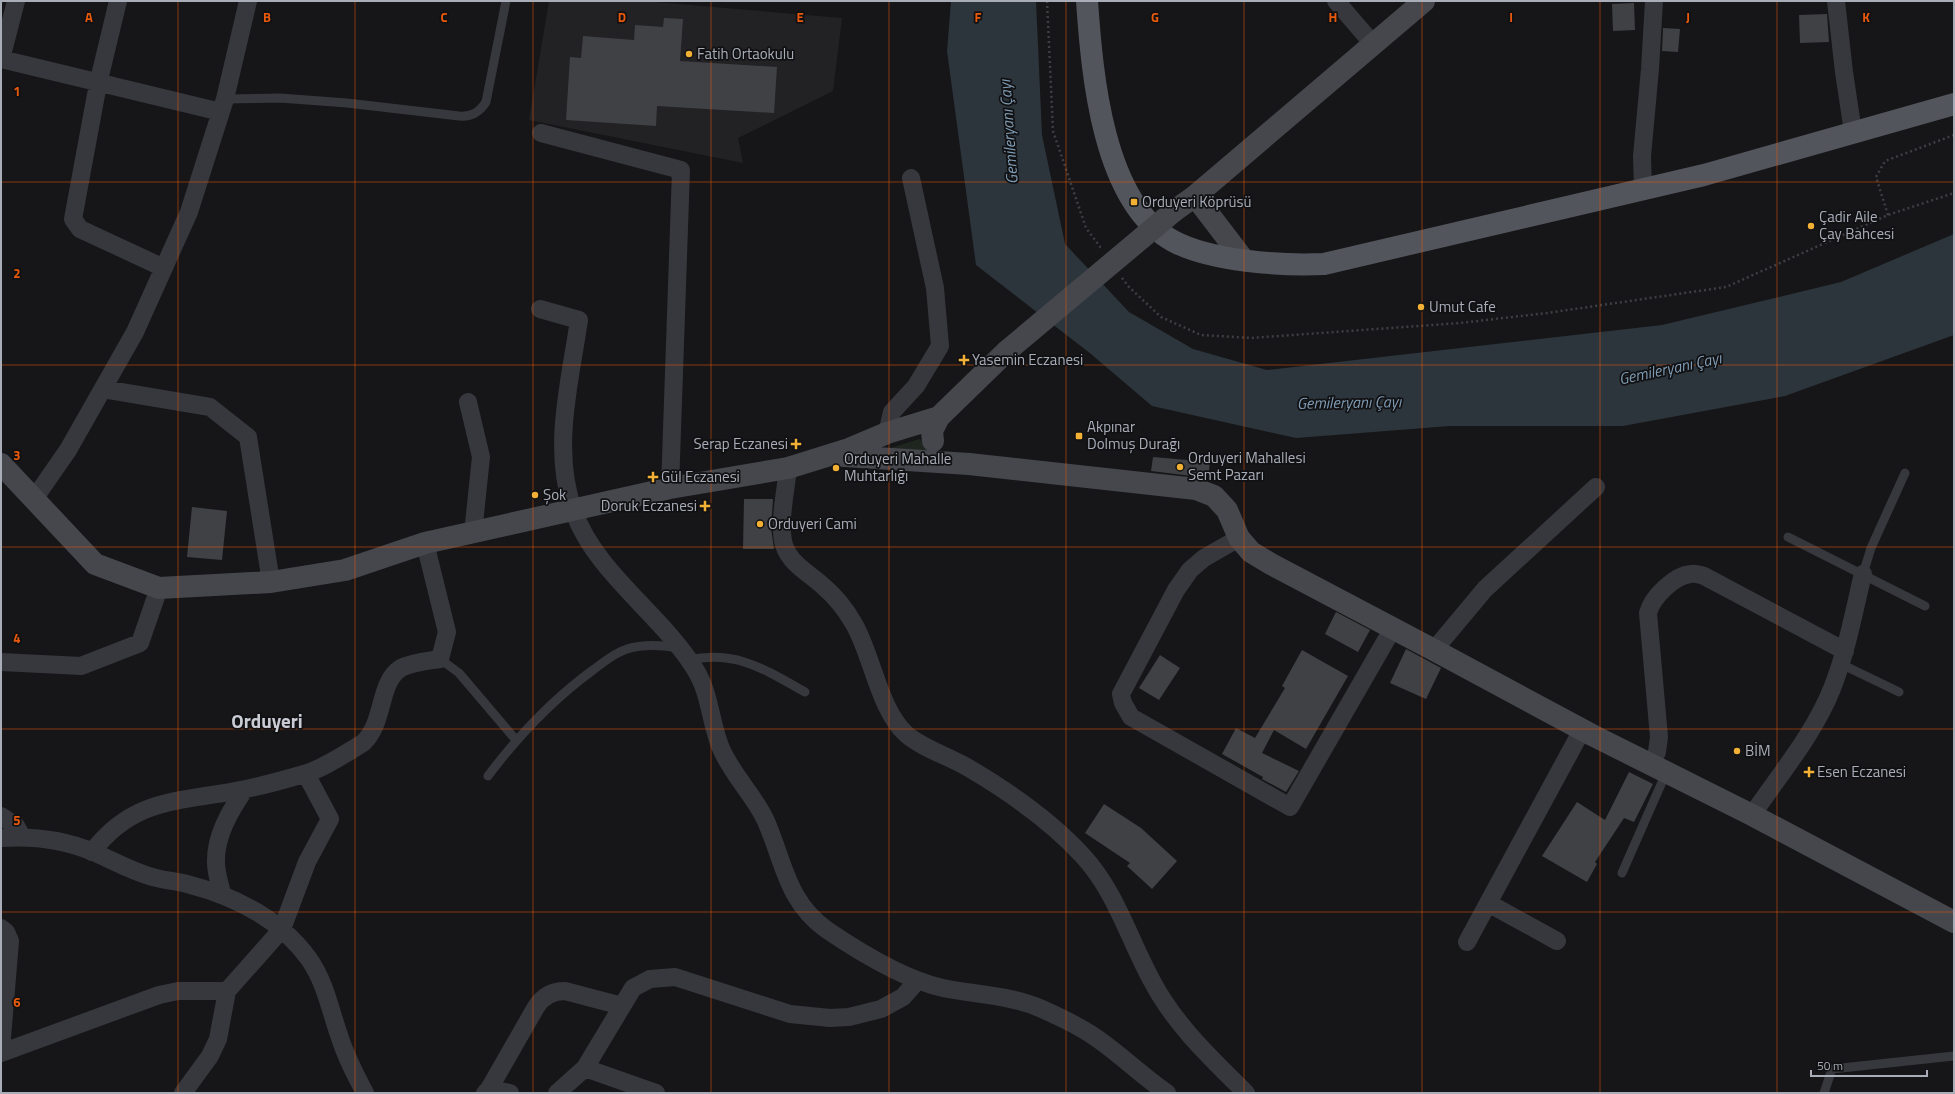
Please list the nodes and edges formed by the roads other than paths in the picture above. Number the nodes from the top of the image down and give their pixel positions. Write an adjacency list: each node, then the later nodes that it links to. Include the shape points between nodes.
1 (16, 1): 11 (street)
2 (118, 1): 12 (street)
3 (248, 1): 14 (street)
4 (506, 1): 14 (lane, via 486,102 472,115 459,116 280,98)
5 (1087, 1): 20 (main road, via 1089,39 1107,142 1123,183 1134,202 1148,222 1172,240 1196,251)
6 (1336, 1): 10 (street)
7 (1424, 1): 10 (street)
8 (1654, 1): 18 (street, via 1642,156)
9 (1836, 1): 15 (street)
10 (1373, 44): 19 (street)
11 (1, 59): 12 (street)
12 (98, 84): 14 (street); 21 (street, via 72,215 74,223 80,229)
13 (1954, 104): 15 (main road)
14 (223, 106): 21 (street, via 189,212)
15 (1853, 132): 18 (main road, via 1704,175)
16 (541, 133): 34 (street, via 681,170)
17 (911, 178): 26 (street, via 935,288 940,346 916,386 892,412)
18 (1644, 189): 20 (main road, via 1324,264 1289,265)
19 (1196, 196): 20 (street); 25 (street, bridge, via 1174,211 1007,351)
20 (1243, 259)
21 (164, 268): 23 (street, via 135,332)
22 (540, 309): 36 (street, via 579,320 564,419 563,472)
23 (103, 389): 35 (street, via 68,450); 42 (street, via 210,407 248,437)
24 (468, 402): 37 (street, via 481,458)
25 (939, 417): 26 (street); 27 (street, via 932,431)
26 (896, 430): 27 (street, via 927,434); 28 (street)
27 (932, 440): 30 (street, via 938,451 949,458)
28 (830, 455): 30 (street); 31 (street)
29 (1, 464): 35 (street)
30 (969, 464): 39 (street, via 1196,489 1214,496 1227,510)
31 (788, 468): 34 (street); 85 (street, via 782,534 785,547 799,567 836,599 854,624 898,726 908,735 1004,791 1084,856 1117,905 1152,981 1170,1011 1189,1035)
32 (1905, 473): 41 (lane, via 1871,548)
33 (1596, 487): 46 (street, via 1485,589)
34 (670, 488): 36 (street)
35 (34, 499): 43 (street, via 95,564)
36 (573, 511): 37 (street); 47 (street, via 585,536 608,566)
37 (473, 533): 40 (street)
38 (1788, 536): 41 (lane)
39 (1239, 538): 45 (street, via 1251,552 1271,564); 45 (street, via 1204,558 1190,570 1176,590 1121,694 1131,717 1290,807)
40 (424, 543): 42 (street, via 345,570); 49 (street, via 447,632)
41 (1863, 574): 44 (lane); 48 (street)
42 (271, 582): 43 (street)
43 (159, 588): 50 (street, via 140,643 81,666)
44 (1925, 606)
45 (1393, 628): 46 (street)
46 (1434, 650): 53 (street)
47 (684, 654): 51 (lane, via 745,661); 54 (lane, via 654,645 640,646 614,654 559,696); 72 (street, via 705,689 720,746 764,818 786,879 799,901 826,929)
48 (1843, 657): 52 (lane); 55 (street, via 1704,576 1691,574 1680,577 1656,595 1648,613 1659,737); 59 (street, via 1833,687 1809,733)
49 (440, 659): 54 (lane, via 459,673); 56 (street, via 400,668 387,685 370,737)
50 (1, 662)
51 (804, 692)
52 (1899, 692)
53 (1582, 730): 55 (street); 66 (street)
54 (516, 740): 57 (lane)
55 (1659, 769): 59 (street); 64 (lane)
56 (306, 774): 58 (street); 69 (street, via 330,819 307,862)
57 (488, 776)
58 (245, 789): 63 (street, via 157,804 142,810 115,826); 65 (street, via 227,817 218,847 216,864)
59 (1752, 815): 67 (street)
60 (1, 816): 61 (street, via 19,829)
61 (22, 837): 62 (street); 63 (street, via 48,839)
62 (1, 838)
63 (92, 852): 65 (street, via 150,877)
64 (1622, 873)
65 (222, 894): 69 (street)
66 (1488, 903): 70 (street); 71 (street)
67 (1954, 922)
68 (1, 928): 75 (street, via 10,941)
69 (282, 929): 73 (street); 80 (street, via 297,944 319,976 348,1061)
70 (1467, 942)
71 (1557, 942)
72 (917, 981): 74 (street, via 903,997 893,1003 881,1009 849,1017 809,1017 790,1014 675,978 662,977 633,988); 84 (street, via 941,988 1020,1000 1043,1009 1096,1038)
73 (227, 991): 75 (street, via 178,991 159,995); 79 (street, via 218,1039 210,1056)
74 (622, 1006): 77 (street); 78 (street, via 565,991 544,997)
75 (1, 1051)
76 (1954, 1056): 86 (lane, via 1832,1069)
77 (585, 1068): 82 (street); 83 (street)
78 (487, 1091): 81 (street)
79 (183, 1093)
80 (365, 1093)
81 (510, 1093)
82 (557, 1093)
83 (656, 1093)
84 (1168, 1093)
85 (1246, 1093)
86 (1824, 1093)

